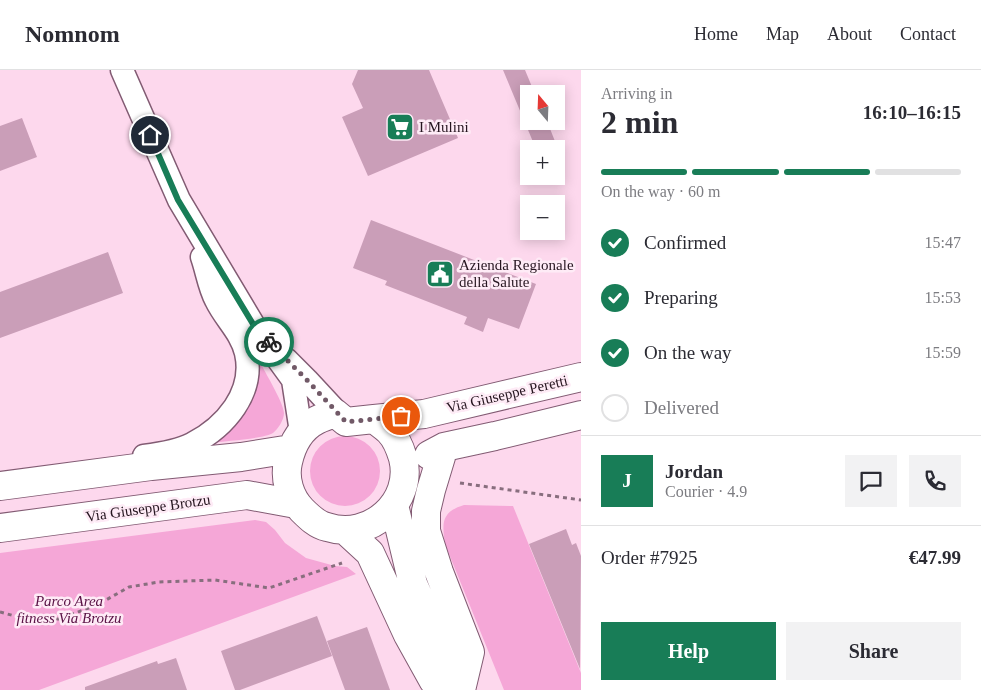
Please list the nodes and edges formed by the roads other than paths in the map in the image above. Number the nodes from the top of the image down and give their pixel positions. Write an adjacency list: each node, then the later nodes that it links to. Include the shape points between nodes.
1 (122, 70): 2 (street)
2 (178, 200): 3 (street); 11 (street, via 216,300 246,351 248,371 244,390 226,419 190,445 131,459)
3 (256, 329): 7 (street); 8 (street, via 292,380)
4 (581, 377): 6 (street, Via Giuseppe Peretti, via 424,414)
5 (581, 415): 9 (street)
6 (374, 419): 7 (street); 10 (street, via 390,432 400,448)
7 (346, 422): 8 (street, via 335,413 316,420)
8 (296, 441): 11 (street, via 241,457); 13 (street, via 287,468 288,487)
9 (444, 448): 10 (street); 18 (street, via 426,511 426,531 470,652)
10 (405, 467): 14 (street, via 403,487)
11 (98, 473): 12 (street)
12 (0, 486)
13 (296, 504): 15 (street, Via Giuseppe Brotzu, via 247,495); 16 (street, via 309,518 326,527)
14 (394, 505): 16 (street, via 381,519 364,528); 18 (street, via 413,584)
15 (0, 528)
16 (345, 530): 17 (street, via 370,553 408,635)
17 (440, 690)
18 (460, 690)

